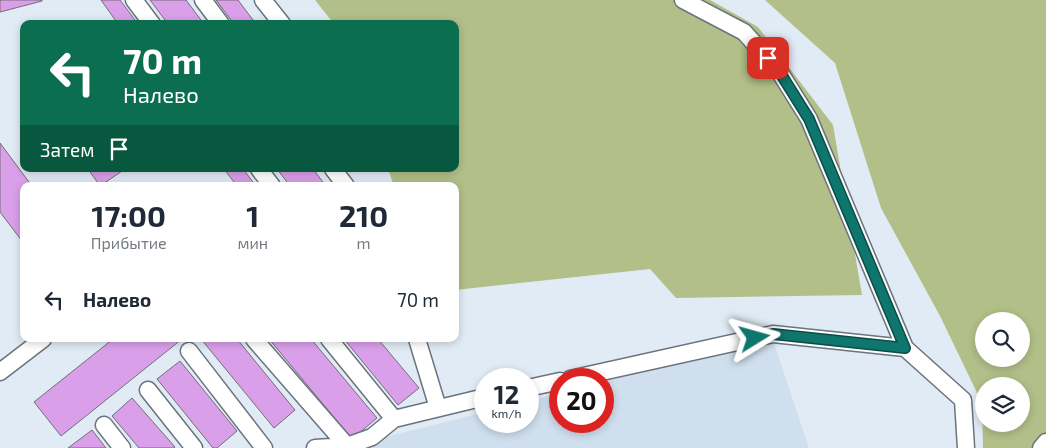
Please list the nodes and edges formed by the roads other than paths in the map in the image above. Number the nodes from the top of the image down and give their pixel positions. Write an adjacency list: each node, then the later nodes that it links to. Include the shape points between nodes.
1 (134, 0): 5 (street)
2 (203, 0): 6 (street)
3 (264, 0): 7 (street)
4 (683, 0): 16 (street, via 744,32 779,71 809,119)
5 (149, 20)
6 (218, 20)
7 (279, 20)
8 (261, 172): 10 (street)
9 (336, 172): 11 (street)
10 (269, 182)
11 (344, 182)
12 (39, 342): 19 (street)
13 (257, 342): 26 (street)
14 (331, 342): 23 (street)
15 (418, 342): 22 (street)
16 (905, 348): 18 (street, via 773,334); 31 (street, via 963,400)
17 (189, 351): 29 (street)
18 (614, 369)
19 (0, 372)
20 (148, 390): 28 (street)
21 (474, 400): 22 (street)
22 (438, 408): 23 (street)
23 (394, 419): 26 (street, via 372,437)
24 (104, 425): 27 (street)
25 (1046, 442): 32 (street)
26 (346, 446): 30 (street)
27 (122, 448)
28 (194, 448)
29 (264, 448)
30 (315, 448)
31 (966, 448)
32 (1041, 448)

